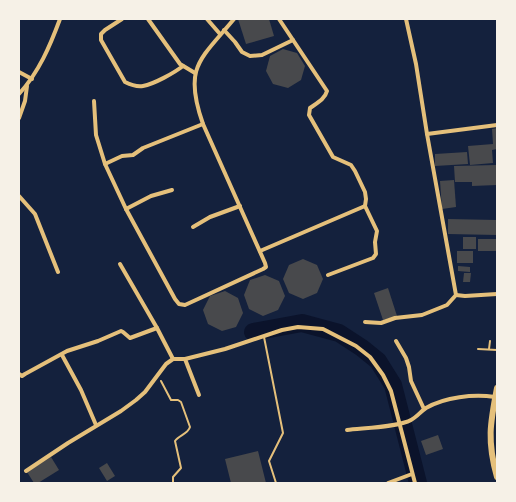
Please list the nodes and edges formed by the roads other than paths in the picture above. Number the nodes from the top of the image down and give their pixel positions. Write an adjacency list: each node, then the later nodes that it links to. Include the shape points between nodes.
1 (60, 19): 14 (street, via 48,51)
2 (122, 19): 11 (street, via 105,30 101,40 125,82 143,86 174,73)
3 (148, 19): 11 (street)
4 (207, 19): 9 (street)
5 (234, 19): 8 (street)
6 (279, 19): 10 (street)
7 (406, 19): 21 (street)
8 (224, 30): 9 (street); 10 (street, via 242,52 250,56 262,55)
9 (220, 34): 13 (street, via 203,55)
10 (293, 40): 26 (street, via 327,91 323,99 310,108 309,115 333,157 347,162 355,171 365,192)
11 (182, 66): 13 (street)
12 (19, 72): 14 (street)
13 (195, 73): 19 (street, via 198,110)
14 (32, 79): 15 (street)
15 (27, 86): 16 (street); 18 (street)
16 (19, 94)
17 (94, 101): 22 (street, via 96,135)
18 (19, 118)
19 (203, 124): 22 (street, via 143,148 133,155 122,156); 25 (street)
20 (497, 125): 21 (street)
21 (427, 134): 34 (street)
22 (105, 164): 27 (street)
23 (172, 190): 27 (street, via 151,196)
24 (19, 196): 31 (street, via 34,214)
25 (240, 206): 28 (street, via 210,217); 29 (street)
26 (366, 206): 29 (street); 32 (street, via 377,231 374,258)
27 (126, 209): 29 (street, via 179,304 185,305 263,269 266,267)
28 (193, 227)
29 (260, 251)
30 (120, 264): 36 (street)
31 (58, 272)
32 (328, 275)
33 (497, 294): 34 (street)
34 (456, 295): 35 (street, via 447,305 422,315 395,318 381,323)
35 (364, 322)
36 (157, 328): 43 (street, via 130,338 121,331); 44 (street)
37 (264, 337): 45 (street); 51 (street, via 298,327 323,329 356,346 370,358 383,375 391,391); 57 (lane, via 283,433 269,462)
38 (490, 340): 41 (lane)
39 (396, 341): 50 (street, via 406,358 411,381)
40 (478, 349): 41 (lane)
41 (489, 349): 42 (lane)
42 (497, 350)
43 (62, 354): 46 (street, via 22,376); 52 (street)
44 (173, 359): 45 (street); 52 (street, via 136,400)
45 (184, 359): 48 (street)
46 (19, 374)
47 (497, 388): 49 (main road)
48 (199, 395)
49 (495, 397): 50 (street, via 474,396 454,399); 56 (main road, via 490,442)
50 (424, 409): 51 (street, via 412,420)
51 (400, 423): 53 (street); 55 (street)
52 (96, 425): 54 (street)
53 (347, 430)
54 (26, 471)
55 (412, 474): 58 (street); 59 (street)
56 (497, 477)
57 (276, 483)
58 (388, 483)
59 (415, 483)

